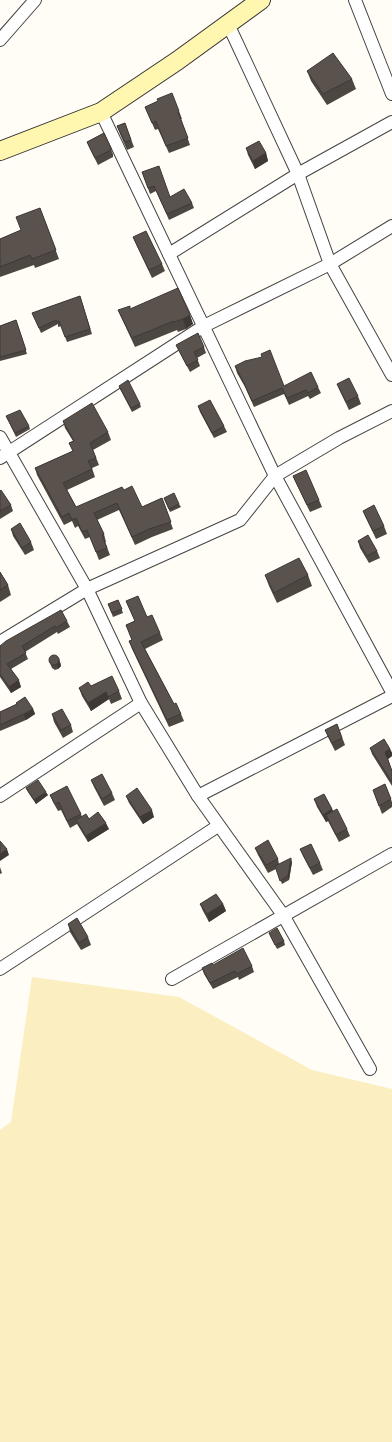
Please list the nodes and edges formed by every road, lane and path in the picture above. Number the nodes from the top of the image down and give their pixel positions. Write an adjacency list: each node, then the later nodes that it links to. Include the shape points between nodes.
1 (35, 0): 5 (street)
2 (261, 0): 4 (main road)
3 (355, 0): 6 (street)
4 (228, 24): 7 (main road); 10 (street)
5 (0, 40)
6 (392, 94)
7 (101, 112): 9 (main road); 12 (street)
8 (392, 122): 10 (street)
9 (0, 151)
10 (298, 174): 12 (street); 13 (street)
11 (392, 226): 13 (street)
12 (169, 254): 14 (street)
13 (330, 264): 14 (street); 15 (street)
14 (204, 326): 18 (street); 19 (street)
15 (392, 375)
16 (392, 411): 19 (street, via 339,438)
17 (0, 437): 18 (street)
18 (4, 455): 20 (street)
19 (275, 476): 20 (street, via 240,520); 22 (street)
20 (87, 589): 21 (street); 24 (street)
21 (0, 642)
22 (392, 692)
23 (392, 696): 26 (street)
24 (141, 703): 25 (street); 26 (street)
25 (0, 796)
26 (198, 796): 27 (street)
27 (218, 826): 29 (street); 30 (street)
28 (392, 854): 29 (street)
29 (283, 916): 31 (street); 32 (street)
30 (0, 969)
31 (172, 979)
32 (370, 1069)

